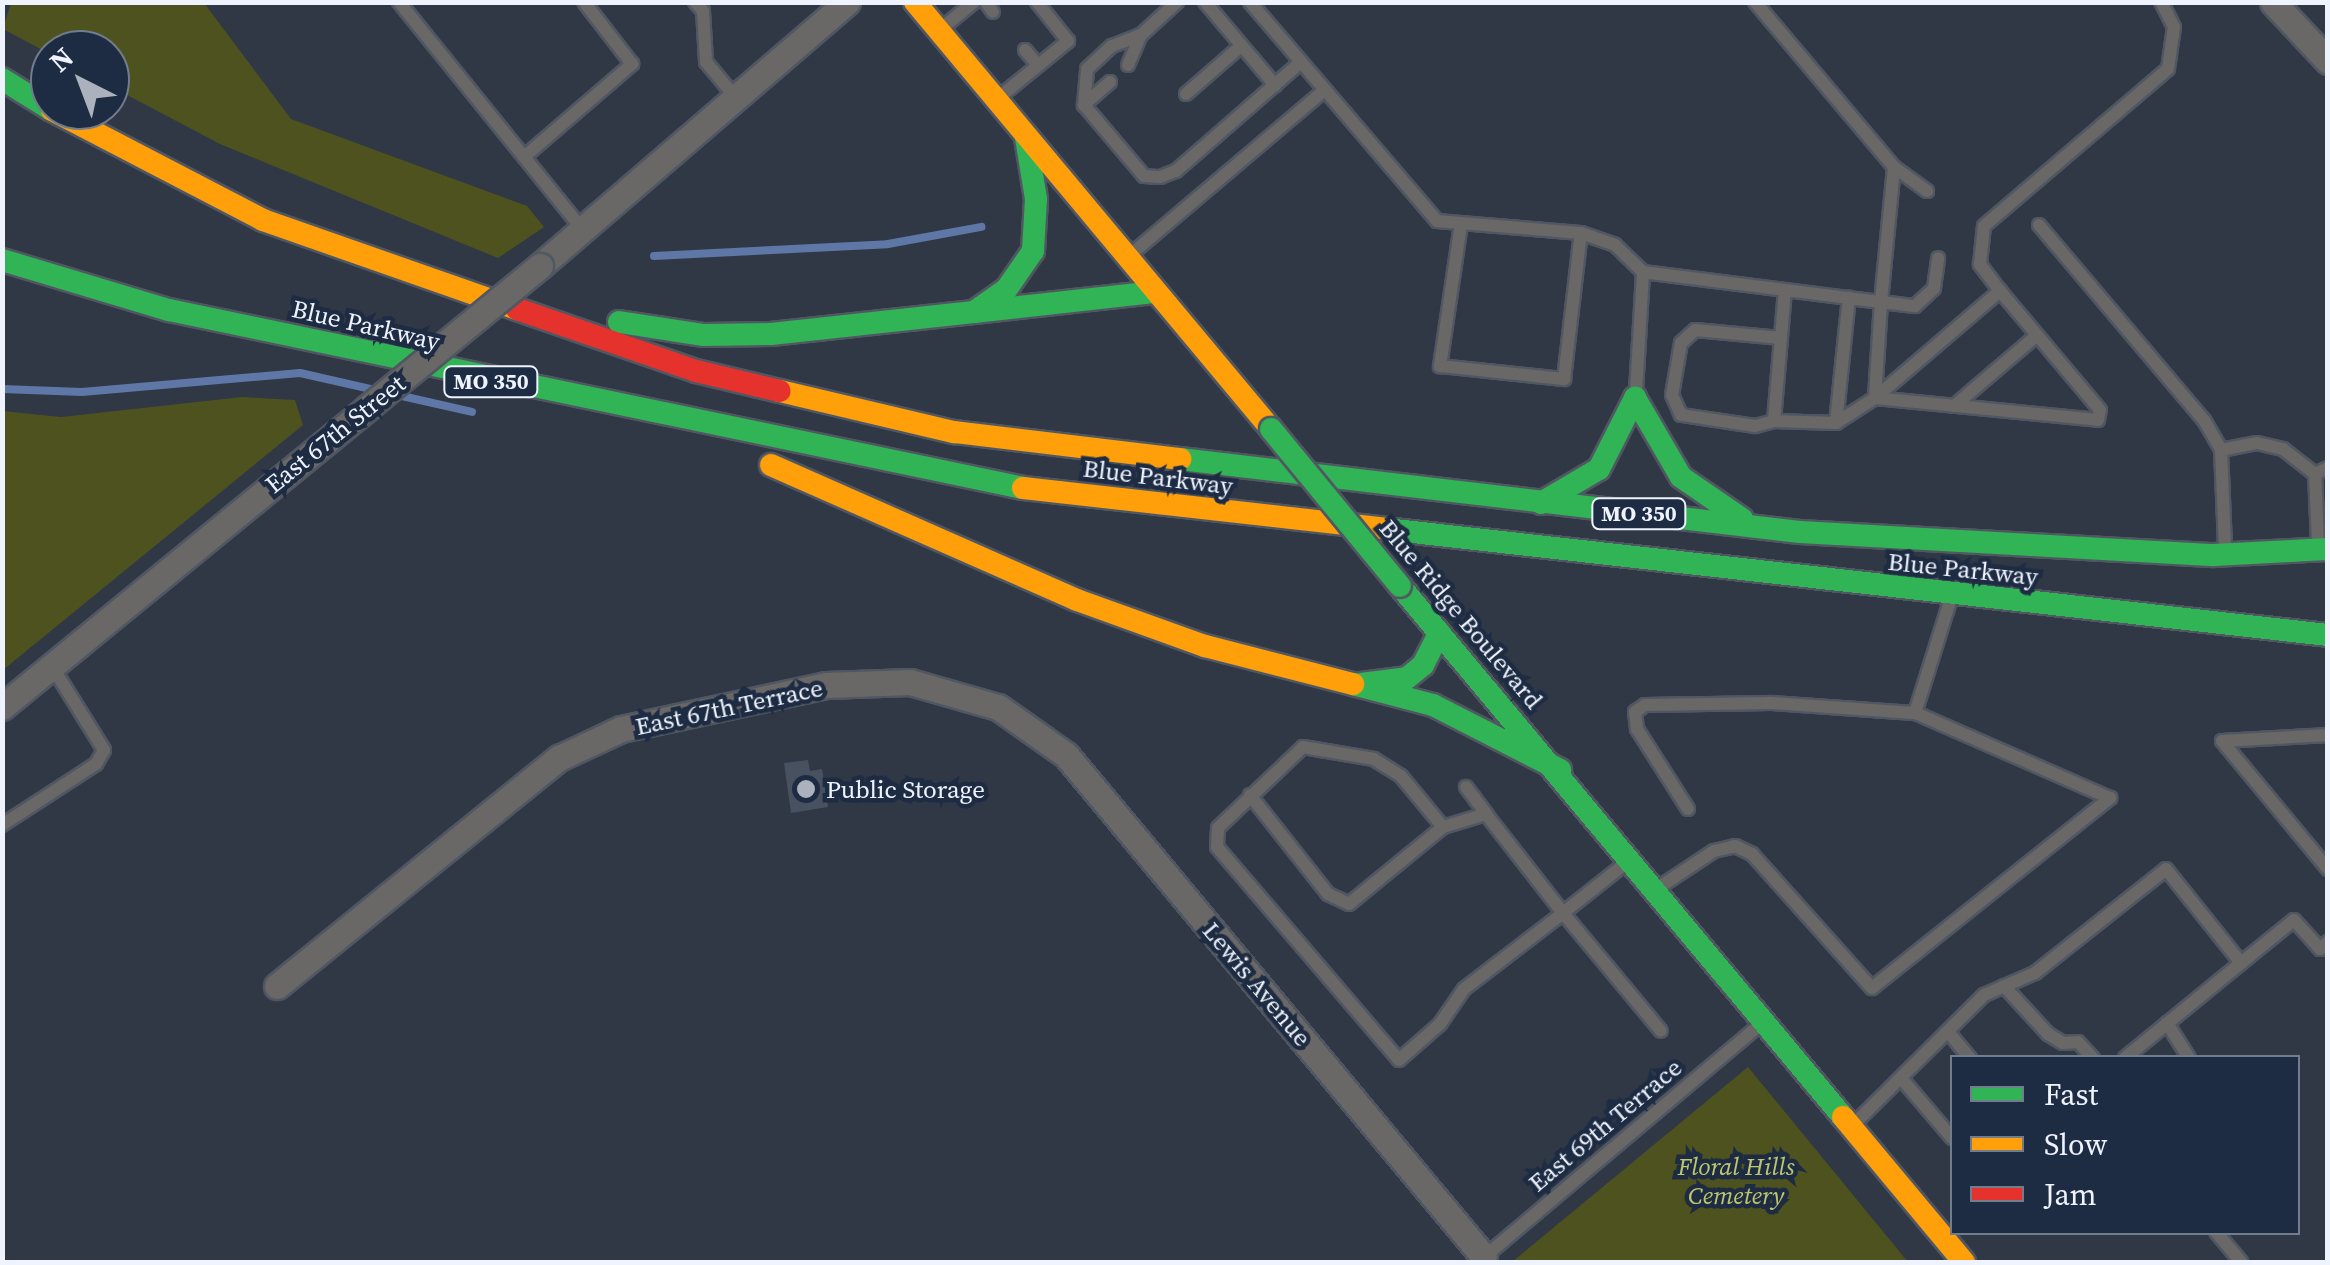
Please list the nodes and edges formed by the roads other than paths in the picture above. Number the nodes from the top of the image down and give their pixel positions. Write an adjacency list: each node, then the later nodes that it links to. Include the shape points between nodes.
1 (399, 2): 33 (lane)
2 (584, 2): 33 (lane, via 632,64)
3 (695, 2): 28 (lane, via 703,12 706,62)
4 (847, 2): 28 (street, East 67th Street)
5 (915, 2): 14 (main road, Blue Ridge Boulevard)
6 (974, 2): 14 (lane)
7 (1036, 2): 20 (lane, via 1068,41)
8 (1177, 2): 15 (lane)
9 (1205, 2): 16 (lane)
10 (1250, 2): 19 (lane)
11 (1755, 2): 34 (lane)
12 (2161, 2): 46 (lane, via 2174,28 2168,69 1984,226 1980,264)
13 (2273, 2): 18 (street)
14 (938, 32): 29 (main road, Blue Ridge Boulevard)
15 (1141, 35): 21 (lane); 30 (lane, via 1112,46 1087,68)
16 (1241, 46): 24 (lane); 26 (lane)
17 (1025, 50): 20 (lane)
18 (2328, 61)
19 (1301, 62): 24 (lane); 25 (lane)
20 (1038, 65): 29 (lane)
21 (1128, 65)
22 (2, 80): 27 (main road, Blue Parkway / MO 350)
23 (1110, 82): 30 (lane)
24 (1274, 85): 30 (lane, via 1160,178 1144,176)
25 (1325, 90): 37 (lane, via 1437,220); 41 (lane)
26 (1186, 94)
27 (30, 97)
28 (736, 98): 39 (street, East 67th Street)
29 (996, 101): 32 (main road, Blue Ridge Boulevard)
30 (1084, 106)
31 (88, 130): 35 (main road, Blue Parkway / MO 350)
32 (1026, 138): 41 (main road, Blue Ridge Boulevard); 50 (main road, via 1036,199 1033,251 1006,290)
33 (524, 157): 39 (lane)
34 (1894, 167): 36 (lane); 49 (lane)
35 (176, 179): 50 (main road, via 269,202 553,305 636,326 772,334); 61 (main road, Blue Parkway / MO 350, via 263,220 376,260 696,370 817,400 954,432)
36 (1927, 191)
37 (1461, 224): 40 (lane); 40 (lane, via 1440,366 1564,379)
38 (2039, 225): 59 (lane, via 2204,420)
39 (582, 230): 68 (street, East 67th Street, bridge)
40 (1580, 234): 44 (lane, via 1616,245)
41 (1127, 258): 47 (main road, Blue Ridge Boulevard)
42 (1938, 258): 49 (lane, via 1934,288 1915,306)
43 (2, 260): 53 (main road, Blue Parkway / MO 350, via 153,306)
44 (1643, 272): 45 (lane); 54 (lane)
45 (1784, 290): 48 (lane); 52 (lane)
46 (2000, 291): 51 (lane); 55 (lane)
47 (1156, 292): 50 (main road); 66 (main road, Blue Ridge Boulevard, bridge)
48 (1849, 298): 49 (lane); 58 (lane)
49 (1882, 302): 55 (lane)
50 (974, 312)
51 (2038, 335): 56 (lane); 56 (lane, via 2100,410 2098,420)
52 (1780, 338): 57 (lane); 57 (lane, via 1695,330 1681,343 1672,394 1681,414 1755,426)
53 (555, 396): 65 (main road, Blue Parkway / MO 350, via 985,484); 69 (main road, via 830,486 1146,626)
54 (1635, 398): 61 (main road, via 1599,469); 62 (main road, via 1680,478)
55 (1875, 398): 56 (lane); 58 (lane)
56 (1954, 406)
57 (1774, 421): 58 (lane)
58 (1836, 423)
59 (2221, 450): 60 (lane, via 2257,443); 64 (lane)
60 (2321, 471): 63 (lane)
61 (1541, 503): 62 (main road, Blue Parkway / MO 350)
62 (1752, 526): 64 (main road, Blue Parkway / MO 350)
63 (2323, 549): 64 (main road, Blue Parkway / MO 350)
64 (2225, 554)
65 (1952, 594): 67 (main road, Blue Parkway / MO 350); 71 (lane)
66 (1439, 632): 69 (main road, via 1423,665 1407,678 1379,686); 74 (main road, Blue Ridge Boulevard)
67 (2328, 635)
68 (52, 666): 70 (street, East 67th Street); 79 (lane, via 104,750 96,764)
69 (1349, 682): 74 (main road, via 1460,716)
70 (2, 707)
71 (1916, 713): 77 (lane, via 1770,703 1645,705 1635,712 1637,729); 83 (lane, via 2110,798 1872,988 1752,854 1735,846)
72 (1021, 720): 87 (street, East 67th Terrace, via 910,682 826,685 621,728 560,758 508,796); 103 (street, Lewis Avenue, via 1066,755)
73 (2328, 734): 82 (lane, via 2222,741)
74 (1560, 770): 81 (main road, Blue Ridge Boulevard)
75 (1466, 787): 78 (lane)
76 (1250, 794): 80 (lane, via 1303,748 1374,758 1400,776); 80 (lane, via 1328,894 1349,904); 84 (lane, via 1218,828 1217,847 1399,1060 1440,1024 1464,990)
77 (1688, 809)
78 (1486, 814): 80 (lane); 84 (lane)
79 (2, 825)
80 (1443, 828)
81 (1632, 858): 83 (main road, Blue Ridge Boulevard); 84 (lane)
82 (2328, 870)
83 (1656, 890): 89 (main road, Blue Ridge Boulevard)
84 (1563, 913): 91 (lane)
85 (2328, 942): 86 (lane, via 2320,949 2294,920)
86 (2241, 963): 88 (lane, via 2166,869 2035,973); 90 (lane)
87 (277, 986)
88 (2004, 986): 92 (lane, via 1984,995); 94 (lane, via 2048,1034 2063,1044 2078,1042)
89 (1762, 1023): 98 (main road, Blue Ridge Boulevard); 103 (lane, East 69th Terrace)
90 (2167, 1023): 95 (lane); 96 (lane)
91 (1661, 1031)
92 (1949, 1033): 93 (lane); 97 (lane)
93 (1967, 1055)
94 (2090, 1055)
95 (2129, 1055)
96 (2186, 1055)
97 (1901, 1078): 98 (lane); 99 (lane)
98 (1850, 1128): 100 (main road, Blue Ridge Boulevard)
99 (1950, 1136)
100 (1950, 1233)
101 (2219, 1235): 105 (lane)
102 (1955, 1238): 104 (main road, Blue Ridge Boulevard)
103 (1481, 1260)
104 (1964, 1262)
105 (2242, 1262)

